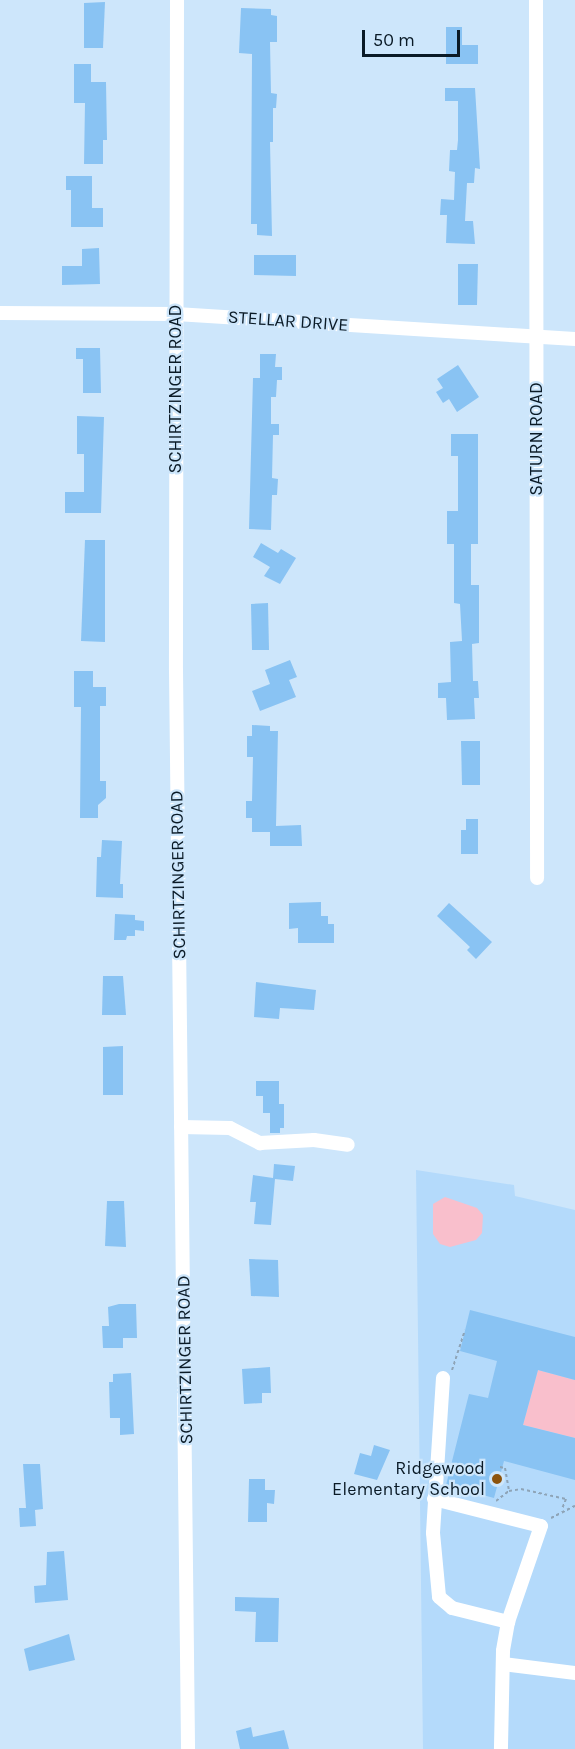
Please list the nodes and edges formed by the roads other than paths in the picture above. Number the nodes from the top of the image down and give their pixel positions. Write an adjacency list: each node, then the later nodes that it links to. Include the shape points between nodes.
1 (177, 0): 4 (street, SCHIRTZINGER ROAD)
2 (536, 0): 5 (street, SATURN ROAD)
3 (0, 314): 4 (street, STELLAR DRIVE)
4 (176, 314): 5 (street, STELLAR DRIVE); 8 (street, SCHIRTZINGER ROAD)
5 (536, 337): 6 (street, STELLAR DRIVE); 7 (street, SATURN ROAD)
6 (575, 339)
7 (537, 878)
8 (181, 1127): 9 (street, via 230,1128 260,1143 314,1140); 15 (street, SCHIRTZINGER ROAD)
9 (348, 1145)
10 (443, 1378): 11 (street)
11 (434, 1498): 12 (street, via 433,1533 440,1597 445,1604); 12 (street, via 541,1526)
12 (508, 1622): 13 (street)
13 (503, 1664): 14 (street); 16 (street)
14 (575, 1673)
15 (188, 1749)
16 (501, 1749)

